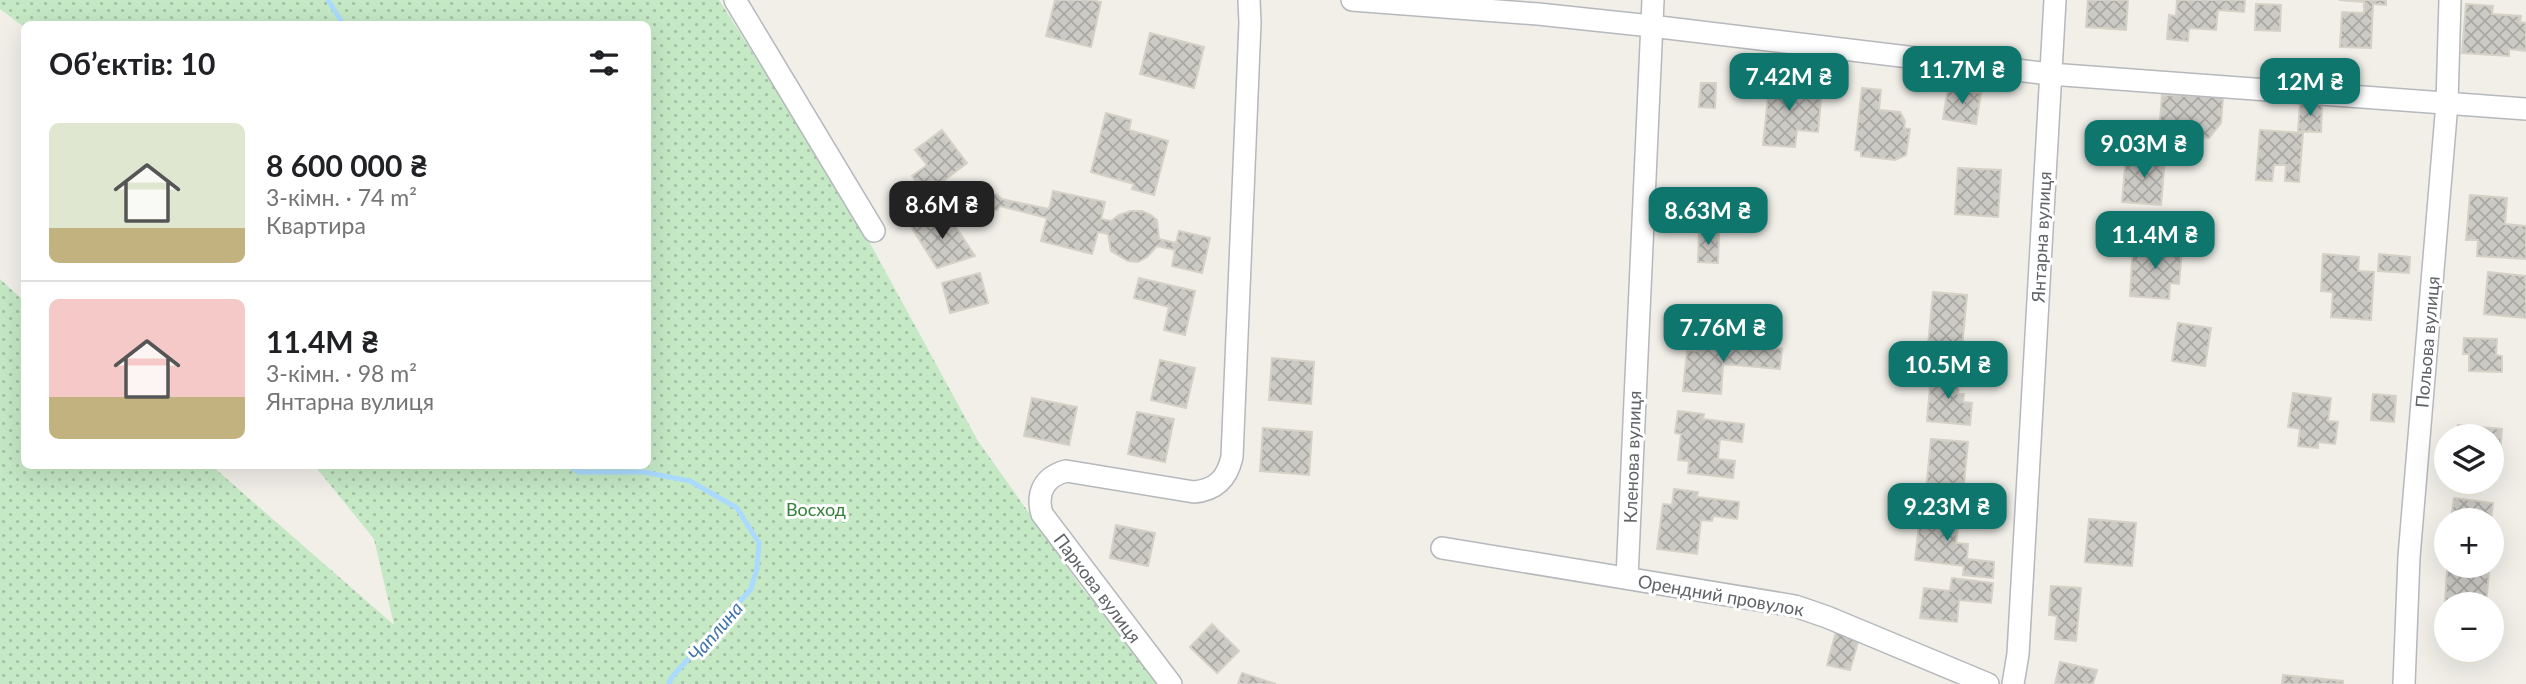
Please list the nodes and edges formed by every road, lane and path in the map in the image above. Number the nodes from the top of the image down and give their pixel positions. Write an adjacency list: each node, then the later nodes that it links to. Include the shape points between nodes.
1 (735, 0): 11 (street)
2 (1249, 0): 14 (street, Паркова вулиця, via 1230,468 1216,486 1194,492 1076,471 1056,474 1040,496 1042,514)
3 (1352, 0): 7 (street)
4 (1653, 0): 7 (street, Кленова вулиця)
5 (2055, 0): 8 (street, Янтарна вулиця)
6 (2450, 0): 9 (street, Польова вулиця)
7 (1651, 26): 8 (street); 13 (street, Кленова вулиця)
8 (2050, 74): 9 (street); 16 (street, Янтарна вулиця)
9 (2447, 103): 10 (street); 17 (street, Польова вулиця, via 2409,556)
10 (2526, 109)
11 (874, 231)
12 (1441, 548): 13 (street, Орендний провулок)
13 (1627, 578): 15 (street, Орендний провулок, via 1794,606)
14 (1171, 684)
15 (1988, 684)
16 (2013, 684)
17 (2404, 684)

